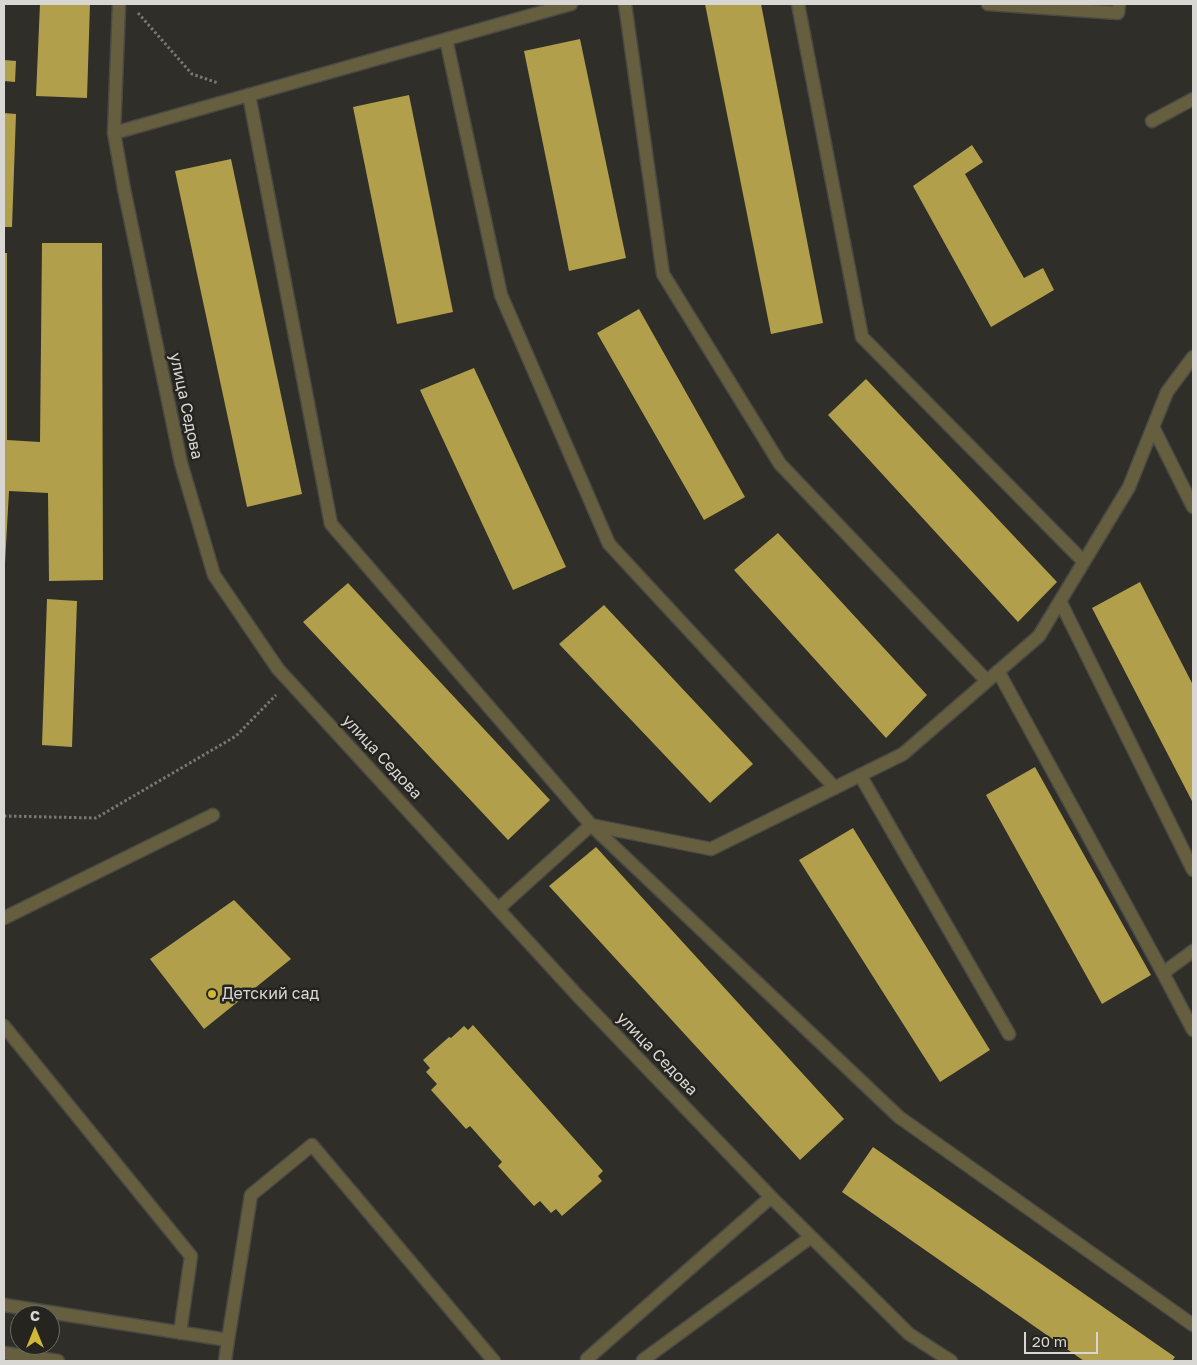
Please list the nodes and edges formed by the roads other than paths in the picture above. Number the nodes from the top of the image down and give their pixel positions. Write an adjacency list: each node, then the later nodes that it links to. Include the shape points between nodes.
1 (119, 4): 11 (street, улица Седова)
2 (571, 4): 7 (street)
3 (625, 4): 18 (street, via 664,274 780,464)
4 (798, 4): 15 (street, via 862,337)
5 (988, 4): 6 (street, via 1118,13)
6 (1119, 4)
7 (446, 39): 8 (street); 20 (street, via 501,295 608,544)
8 (249, 95): 11 (street); 22 (street, via 331,524)
9 (1193, 99): 10 (street)
10 (1152, 121)
11 (114, 133): 24 (street, улица Седова, via 181,463 214,575 278,669)
12 (1193, 357): 13 (street, via 1167,392)
13 (1153, 427): 14 (street); 15 (street, via 1129,487)
14 (1193, 507)
15 (1084, 562): 16 (street)
16 (1060, 601): 17 (street, via 1038,636); 23 (street)
17 (998, 671): 18 (street); 27 (street)
18 (987, 681): 19 (street, via 904,754)
19 (860, 775): 20 (street); 30 (street)
20 (834, 788): 22 (street, via 711,849)
21 (213, 815): 25 (street)
22 (591, 825): 24 (street); 34 (street, via 899,1117)
23 (1193, 870)
24 (498, 909): 31 (street, улица Седова)
25 (4, 918)
26 (1193, 951): 27 (street)
27 (1163, 973): 29 (street)
28 (4, 1026): 35 (street, via 191,1256)
29 (1193, 1030)
30 (1009, 1034)
31 (771, 1197): 32 (street, улица Седова); 42 (street)
32 (811, 1237): 43 (street); 44 (street, улица Седова, via 909,1334)
33 (60, 1315): 35 (street)
34 (1193, 1325)
35 (180, 1333): 36 (street)
36 (228, 1340): 40 (street); 41 (street, via 251,1195 312,1146)
37 (4, 1353): 38 (street)
38 (38, 1360): 39 (street)
39 (58, 1361)
40 (225, 1361)
41 (494, 1361)
42 (587, 1361)
43 (643, 1361)
44 (951, 1361)

